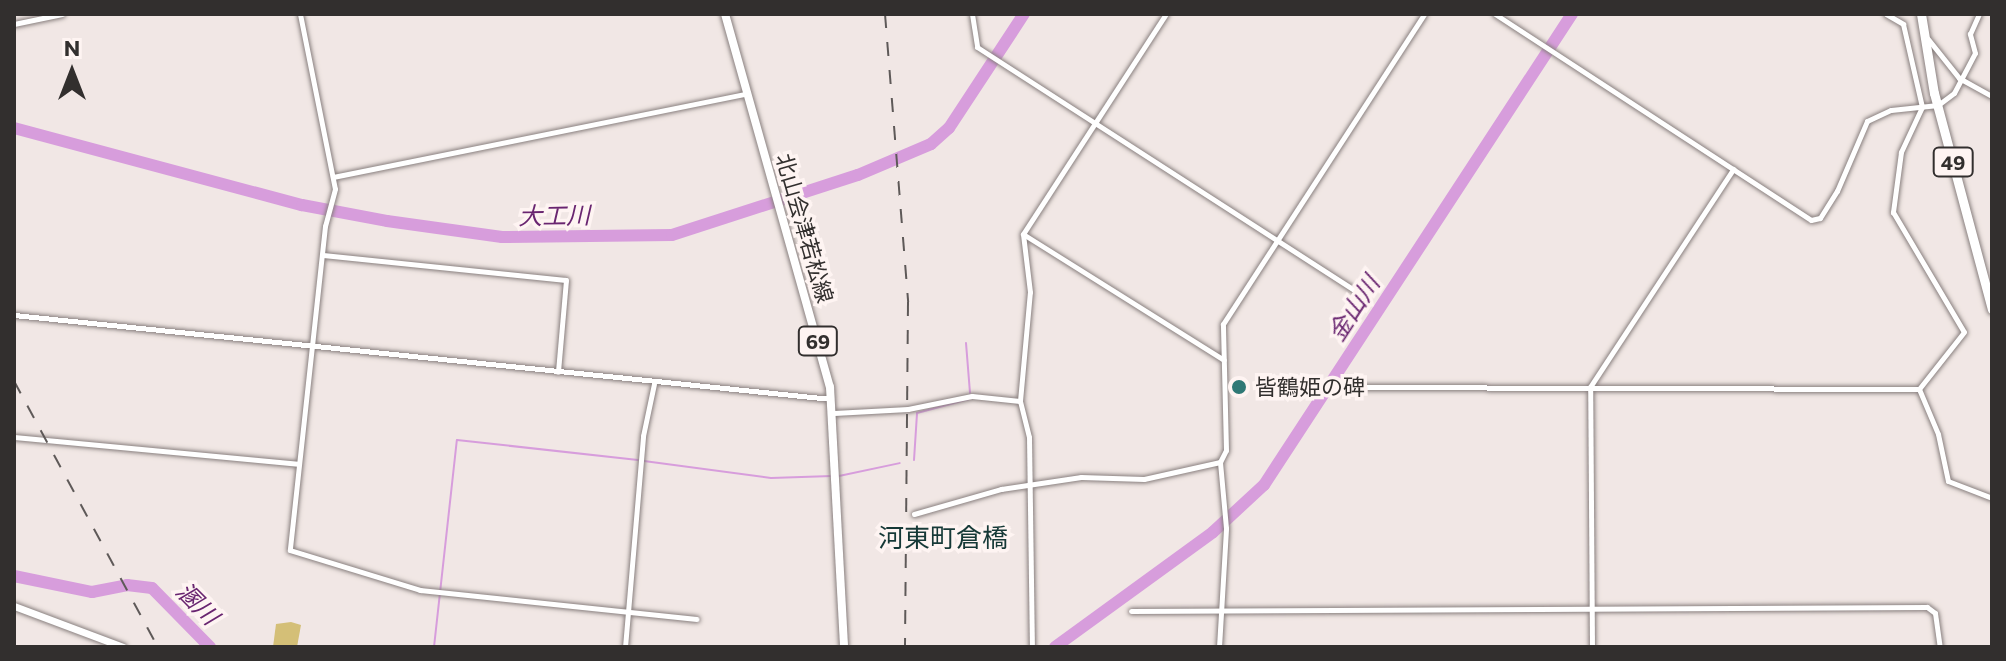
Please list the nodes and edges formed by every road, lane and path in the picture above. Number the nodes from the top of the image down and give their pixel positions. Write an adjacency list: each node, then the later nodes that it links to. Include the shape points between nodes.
1 (62, 14): 11 (street)
2 (300, 14): 20 (street)
3 (725, 14): 14 (main road, 北山会津若松線 / 69)
4 (972, 14): 18 (street, via 977,47)
5 (1166, 14): 18 (street)
6 (1424, 14): 22 (street)
7 (1495, 14): 19 (street)
8 (1886, 14): 17 (street, via 1903,24)
9 (1921, 14): 12 (highway, 49)
10 (1979, 14): 13 (street, via 1970,34 1975,53)
11 (14, 24)
12 (1923, 31): 13 (street); 16 (highway, 49)
13 (1959, 78): 15 (street); 16 (street, via 1954,93)
14 (749, 93): 20 (street); 34 (main road, 北山会津若松線 / 69)
15 (1992, 96)
16 (1938, 105): 17 (street); 25 (highway, 49)
17 (1922, 107): 19 (street, via 1891,110 1867,121 1837,191 1817,220); 33 (street, via 1901,152 1893,212 1964,332)
18 (1093, 126): 21 (street); 22 (street)
19 (1733, 169): 32 (street)
20 (333, 177): 23 (street)
21 (1023, 234): 28 (street); 35 (street, via 1030,273)
22 (1275, 242): 24 (street); 28 (street, via 1226,317)
23 (323, 255): 27 (street); 29 (street, via 566,280)
24 (1359, 293)
25 (1992, 309)
26 (14, 315): 27 (street)
27 (312, 347): 29 (street); 39 (street)
28 (1224, 360): 38 (street, via 1226,450)
29 (558, 372): 30 (street)
30 (654, 384): 34 (street); 47 (street, via 643,436)
31 (1341, 387): 32 (street)
32 (1590, 387): 33 (street); 44 (street)
33 (1919, 389): 41 (street, via 1938,434 1948,481)
34 (832, 399): 36 (main road, 北山会津若松線 / 69)
35 (1020, 401): 36 (street, via 969,396 908,409); 40 (street, via 1029,437)
36 (834, 413): 51 (main road, 北山会津若松線 / 69)
37 (14, 437): 39 (street)
38 (1220, 462): 40 (street, via 1144,479 1081,477); 45 (street, via 1226,528)
39 (298, 464): 47 (street, via 290,550 420,590)
40 (1029, 485): 42 (street); 52 (street)
41 (1992, 498)
42 (914, 514)
43 (14, 606): 49 (street)
44 (1592, 606): 45 (street); 54 (street); 55 (street, via 1927,607 1935,613)
45 (1219, 607): 46 (street); 53 (street)
46 (1131, 611)
47 (629, 612): 48 (street); 50 (street)
48 (696, 619)
49 (123, 647)
50 (625, 647)
51 (844, 647)
52 (1032, 647)
53 (1219, 647)
54 (1592, 647)
55 (1940, 647)

